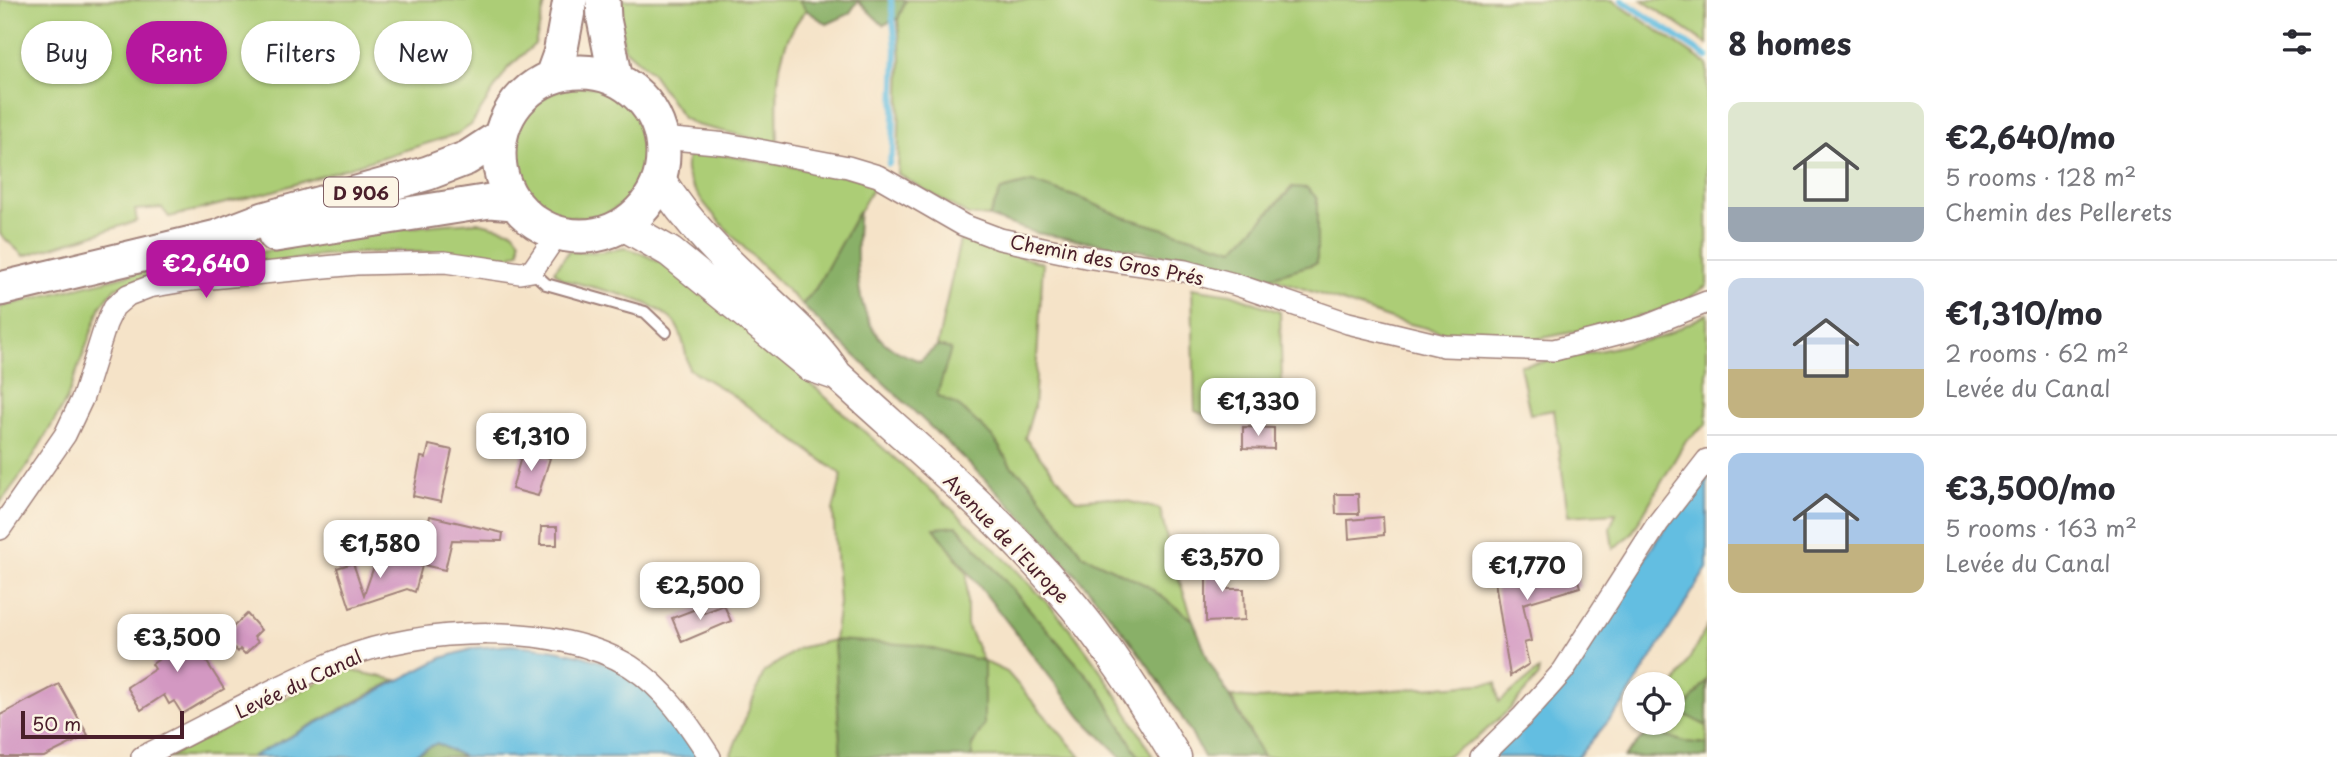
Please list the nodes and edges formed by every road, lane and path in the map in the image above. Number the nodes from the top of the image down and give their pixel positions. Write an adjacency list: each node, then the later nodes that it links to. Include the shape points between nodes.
1 (570, 0): 3 (main road)
2 (603, 0): 4 (main road)
3 (552, 76): 4 (main road, via 582,71); 5 (main road, via 524,93 505,119)
4 (616, 79): 6 (main road, via 649,107)
5 (501, 136): 8 (main road, via 501,176); 11 (main road, D 906, via 467,158 428,173 264,219)
6 (662, 138): 7 (main road); 14 (street, Chemin des Gros Prés, via 727,144 848,167 877,176 963,225 1000,239 1185,271 1380,332 1444,346 1554,350 1644,327)
7 (660, 179): 9 (main road, via 644,207); 16 (main road, Avenue de l'Europe, via 744,278 823,352)
8 (514, 203): 10 (main road, via 534,222); 11 (main road, D 906, via 490,201 271,236)
9 (623, 225): 10 (main road, via 595,235); 16 (main road, Avenue de l'Europe, via 670,252 810,366)
10 (558, 233): 12 (street)
11 (217, 237): 13 (main road, D 906)
12 (532, 271): 15 (lane, via 547,284 645,312); 18 (street, via 445,262 356,264 190,280 128,295 114,307 106,324 83,397 65,435)
13 (0, 289)
14 (1707, 302)
15 (666, 332)
16 (837, 375): 21 (main road, Avenue de l'Europe, via 988,512 1046,574 1096,634)
17 (1707, 460): 22 (street, via 1658,523 1563,671)
18 (0, 529)
19 (142, 757): 20 (street, Levée du Canal, via 342,658 396,642 517,635 564,642 630,666 677,709)
20 (710, 757)
21 (1176, 757)
22 (1481, 757)

